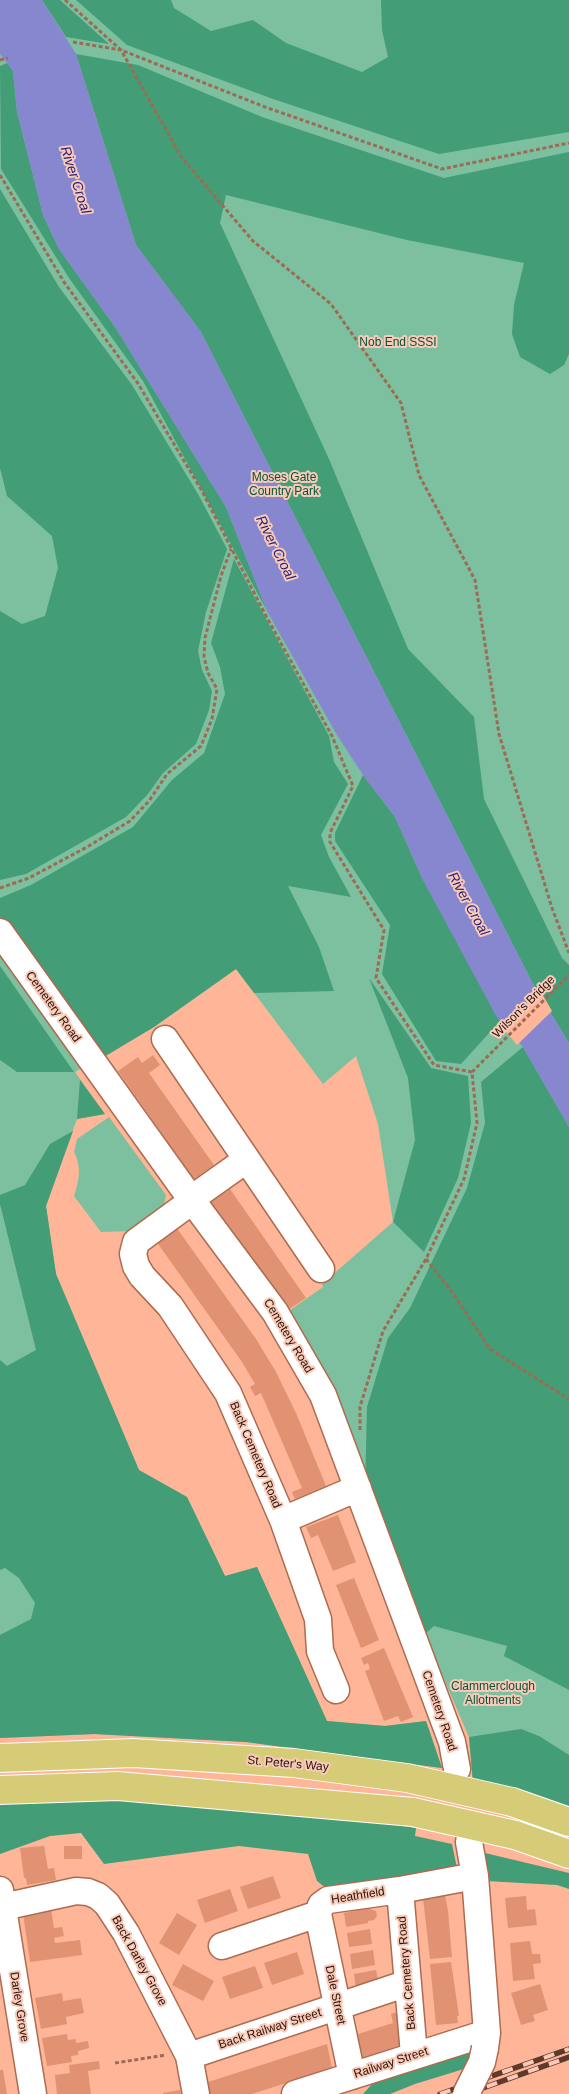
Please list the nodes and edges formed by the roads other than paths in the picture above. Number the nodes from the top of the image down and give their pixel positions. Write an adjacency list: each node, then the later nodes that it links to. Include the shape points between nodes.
1 (0, 932): 4 (street, Cemetery Road)
2 (165, 1039): 3 (street)
3 (246, 1160): 4 (street); 5 (street)
4 (191, 1200): 6 (street, Cemetery Road, via 285,1328 323,1395); 7 (street, Back Cemetery Road, via 136,1242 133,1254 136,1266 170,1306 228,1393)
5 (321, 1269)
6 (358, 1488): 7 (street); 10 (street, Cemetery Road, via 452,1742)
7 (283, 1520): 8 (street, Back Cemetery Road, via 318,1619 320,1651)
8 (336, 1690)
9 (0, 1758): 12 (highway, St. Peter's Way, bridge, via 133,1753 294,1763 407,1778 512,1802)
10 (458, 1769)
11 (0, 1790): 14 (highway, bridge, via 118,1786 413,1812 515,1835)
12 (569, 1822)
13 (469, 1842): 15 (street)
14 (569, 1854)
15 (475, 1876): 16 (street, Heathfield); 22 (street)
16 (400, 1890): 18 (street, Heathfield, via 328,1900 321,1905); 20 (street, Back Cemetery Road)
17 (1, 1899): 23 (street, Back Darley Grove, via 76,1891 98,1896 126,1933); 26 (street, Darley Grove)
18 (318, 1914): 19 (street, Heathfield); 21 (street, Dale Street)
19 (222, 1946)
20 (408, 1983): 21 (street, Back Railway Street); 24 (street, Back Cemetery Road)
21 (338, 2006): 23 (street, Back Railway Street); 25 (street, Dale Street)
22 (486, 2040): 24 (street, Railway Street); 29 (street, bridge, via 482,2062)
23 (188, 2054): 27 (street, Back Darley Grove)
24 (414, 2055): 25 (street, Railway Street)
25 (352, 2076): 28 (street, Railway Street)
26 (33, 2094)
27 (196, 2094)
28 (294, 2094)
29 (466, 2094)

